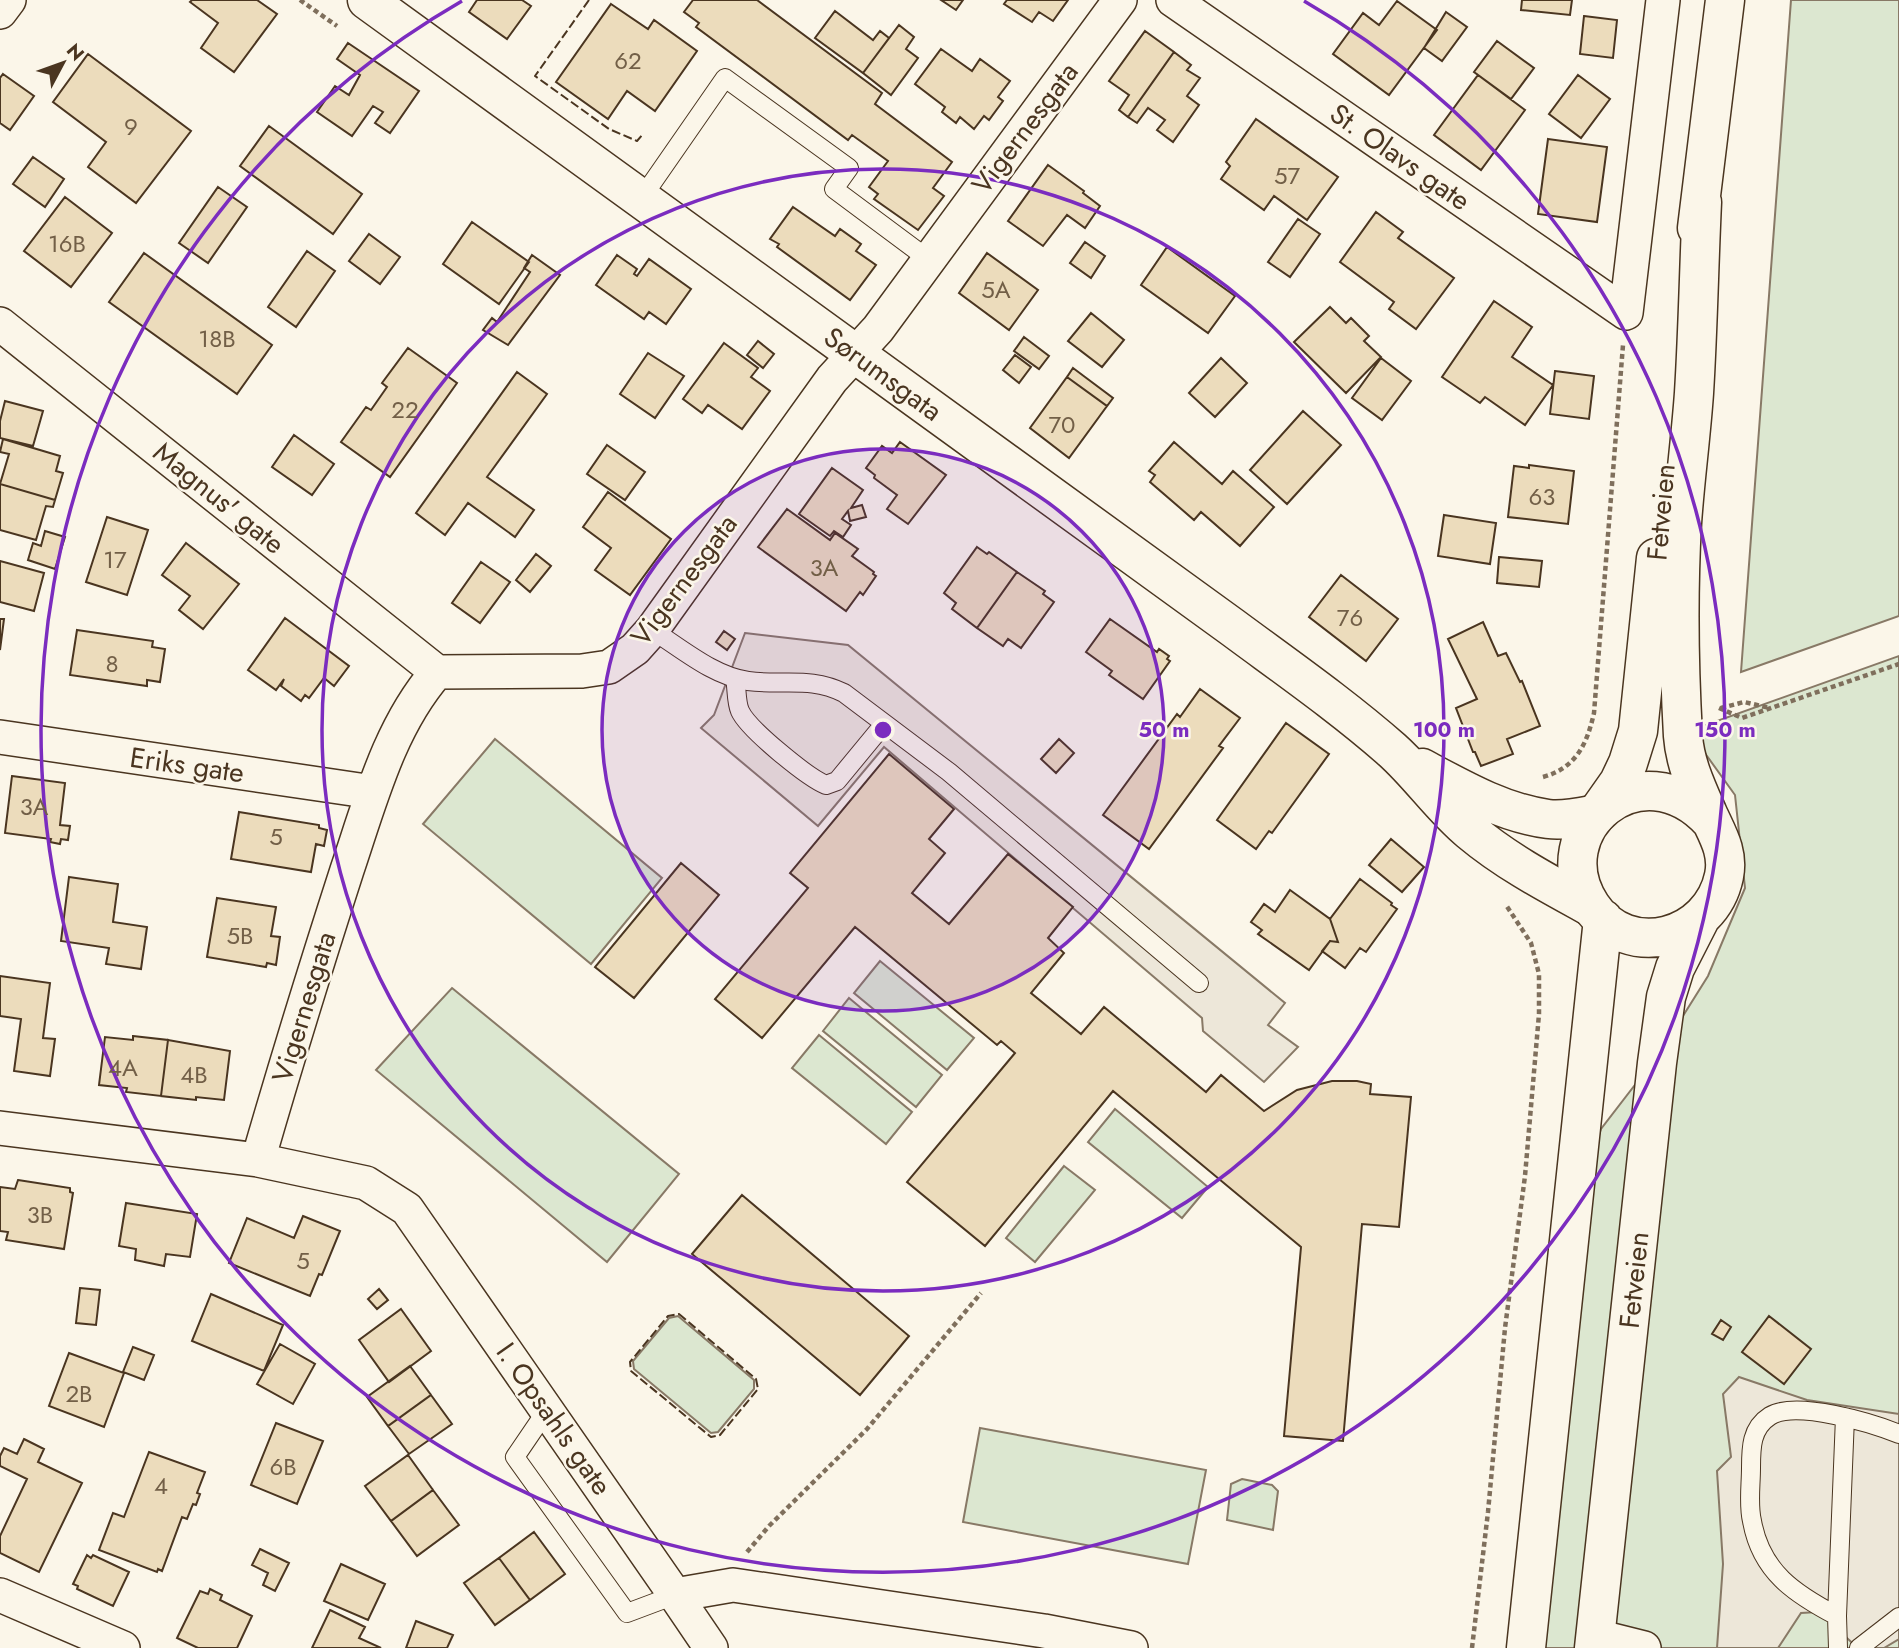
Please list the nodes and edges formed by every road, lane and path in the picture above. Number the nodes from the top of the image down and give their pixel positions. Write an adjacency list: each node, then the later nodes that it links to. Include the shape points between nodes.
1 (9, 0): 7 (street)
2 (367, 0): 8 (main road, Sørumsgata)
3 (1120, 0): 10 (street, Vigernesgata)
4 (1173, 0): 11 (street, St. Olavs gate)
5 (1663, 0): 11 (street)
6 (1725, 0): 9 (main road, Fetveien)
7 (0, 12)
8 (641, 199): 10 (lane, via 725,78 849,168 834,189); 13 (main road, Sørumsgata)
9 (1702, 202): 24 (main road, Fetveien, via 1672,388 1638,731 1619,782); 25 (main road, Fetveien, via 1678,610 1683,740)
10 (928, 259): 13 (street, Vigernesgata, via 878,329)
11 (1626, 313): 22 (path, via 1594,713 1578,755 1563,769)
12 (0, 324): 16 (street, Magnus' gate)
13 (844, 366): 14 (street, Vigernesgata); 21 (main road, Sørumsgata, via 1232,627)
14 (652, 630): 16 (street, Vigernesgata, via 609,667); 17 (lane)
15 (1899, 664): 18 (path)
16 (437, 672): 23 (street, Vigernesgata, via 388,749)
17 (735, 678): 19 (lane, via 828,685); 19 (lane, via 740,711 794,764 826,785 837,781)
18 (1772, 709): 18 (path, via 1744,702 1720,708 1742,718)
19 (884, 723): 29 (lane, via 949,772)
20 (0, 737): 23 (street, Eriks gate)
21 (1395, 753): 24 (main road, Sørumsgata, via 1487,802 1521,813 1549,819); 27 (main road, Sørumsgata, via 1469,830 1523,870)
22 (1533, 778)
23 (373, 792): 31 (street, Vigernesgata, via 311,978)
24 (1597, 814): 25 (main road, via 1627,794 1665,791 1698,807); 27 (main road, via 1580,843 1578,859 1583,892)
25 (1711, 821): 28 (main road, via 1722,845 1725,872 1721,890)
26 (1500, 899): 45 (path, via 1531,943 1539,974 1539,1014)
27 (1597, 913): 28 (main road, via 1625,932 1651,938 1669,936); 46 (main road)
28 (1700, 919): 41 (main road, Fetveien, via 1666,997)
29 (1199, 983)
30 (0, 1128): 31 (street, I. Opsahls gate)
31 (258, 1160): 33 (street, I. Opsahls gate, via 366,1183 407,1209)
32 (981, 1293): 36 (path, via 867,1429 748,1549)
33 (547, 1410): 38 (street, I. Opsahls gate); 38 (lane, via 515,1457 627,1614)
34 (1844, 1416): 35 (lane); 39 (lane); 39 (lane, via 1788,1410 1771,1415 1751,1443 1751,1520 1760,1550 1777,1576 1801,1597)
35 (1899, 1434)
36 (733, 1585): 38 (street); 44 (street)
37 (0, 1595): 42 (street)
38 (675, 1595): 43 (street, I. Opsahls gate)
39 (1837, 1616): 48 (lane)
40 (1899, 1617): 49 (lane)
41 (1595, 1642): 47 (street)
42 (123, 1648)
43 (711, 1648)
44 (1131, 1648)
45 (1472, 1648)
46 (1525, 1648)
47 (1644, 1648)
48 (1838, 1648)
49 (1859, 1648)

